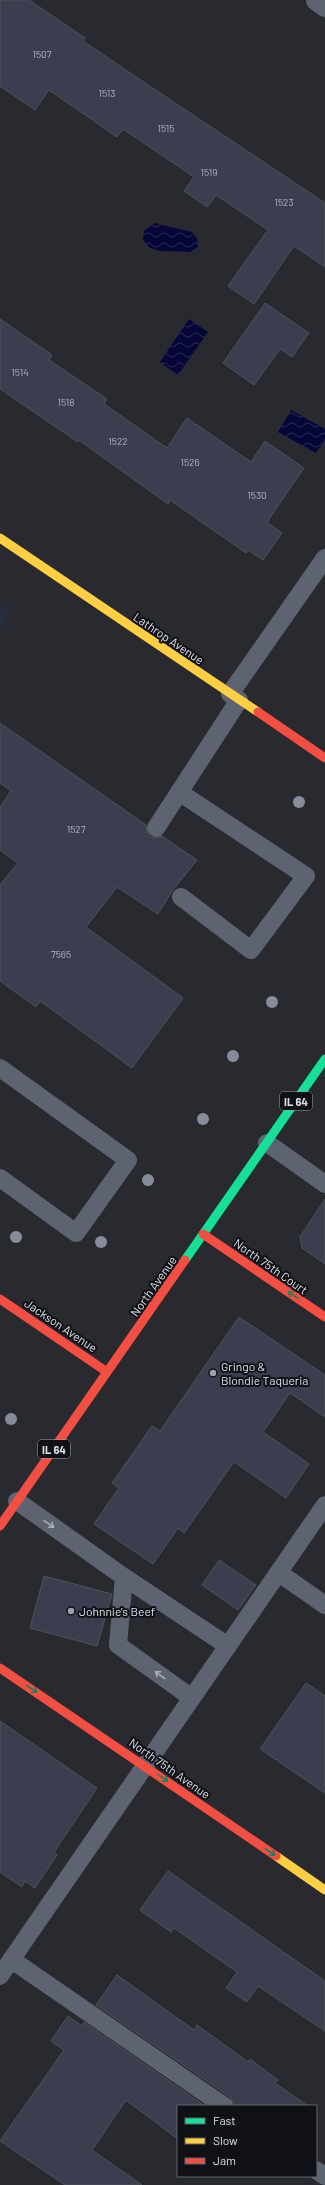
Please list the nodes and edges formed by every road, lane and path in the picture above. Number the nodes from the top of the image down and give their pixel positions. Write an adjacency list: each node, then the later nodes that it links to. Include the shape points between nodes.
1 (317, 0): 2 (street)
2 (325, 6)
3 (0, 538): 5 (street, Lathrop Avenue)
4 (325, 558): 5 (lane)
5 (234, 697): 6 (street, Lathrop Avenue); 7 (lane)
6 (325, 758)
7 (179, 792): 8 (lane); 9 (lane, via 306,876 251,950)
8 (156, 828)
9 (181, 897)
10 (325, 1059): 12 (street, North Avenue / IL 64)
11 (0, 1068): 13 (lane, via 128,1160 76,1233)
12 (267, 1143): 14 (lane); 15 (street, North Avenue / IL 64)
13 (0, 1178)
14 (325, 1184)
15 (203, 1234): 17 (street, North 75th Court, one-way to 15); 18 (street, North Avenue / IL 64)
16 (0, 1298): 18 (street, Jackson Avenue)
17 (325, 1318)
18 (107, 1372): 19 (street, North Avenue / IL 64)
19 (17, 1501): 21 (street, North Avenue / IL 64); 23 (lane, one-way to 23)
20 (325, 1505): 22 (lane)
21 (0, 1526)
22 (279, 1573): 24 (lane); 25 (lane)
23 (124, 1577): 25 (lane); 27 (lane, one-way to 23, via 118,1645)
24 (325, 1605)
25 (228, 1646): 27 (lane)
26 (0, 1668): 28 (street, North 75th Avenue, one-way to 28)
27 (192, 1698): 28 (lane)
28 (146, 1766): 29 (street, North 75th Avenue, one-way to 29); 30 (lane)
29 (325, 1890)
30 (12, 1960): 31 (lane); 32 (lane)
31 (0, 1976)
32 (223, 2105)

